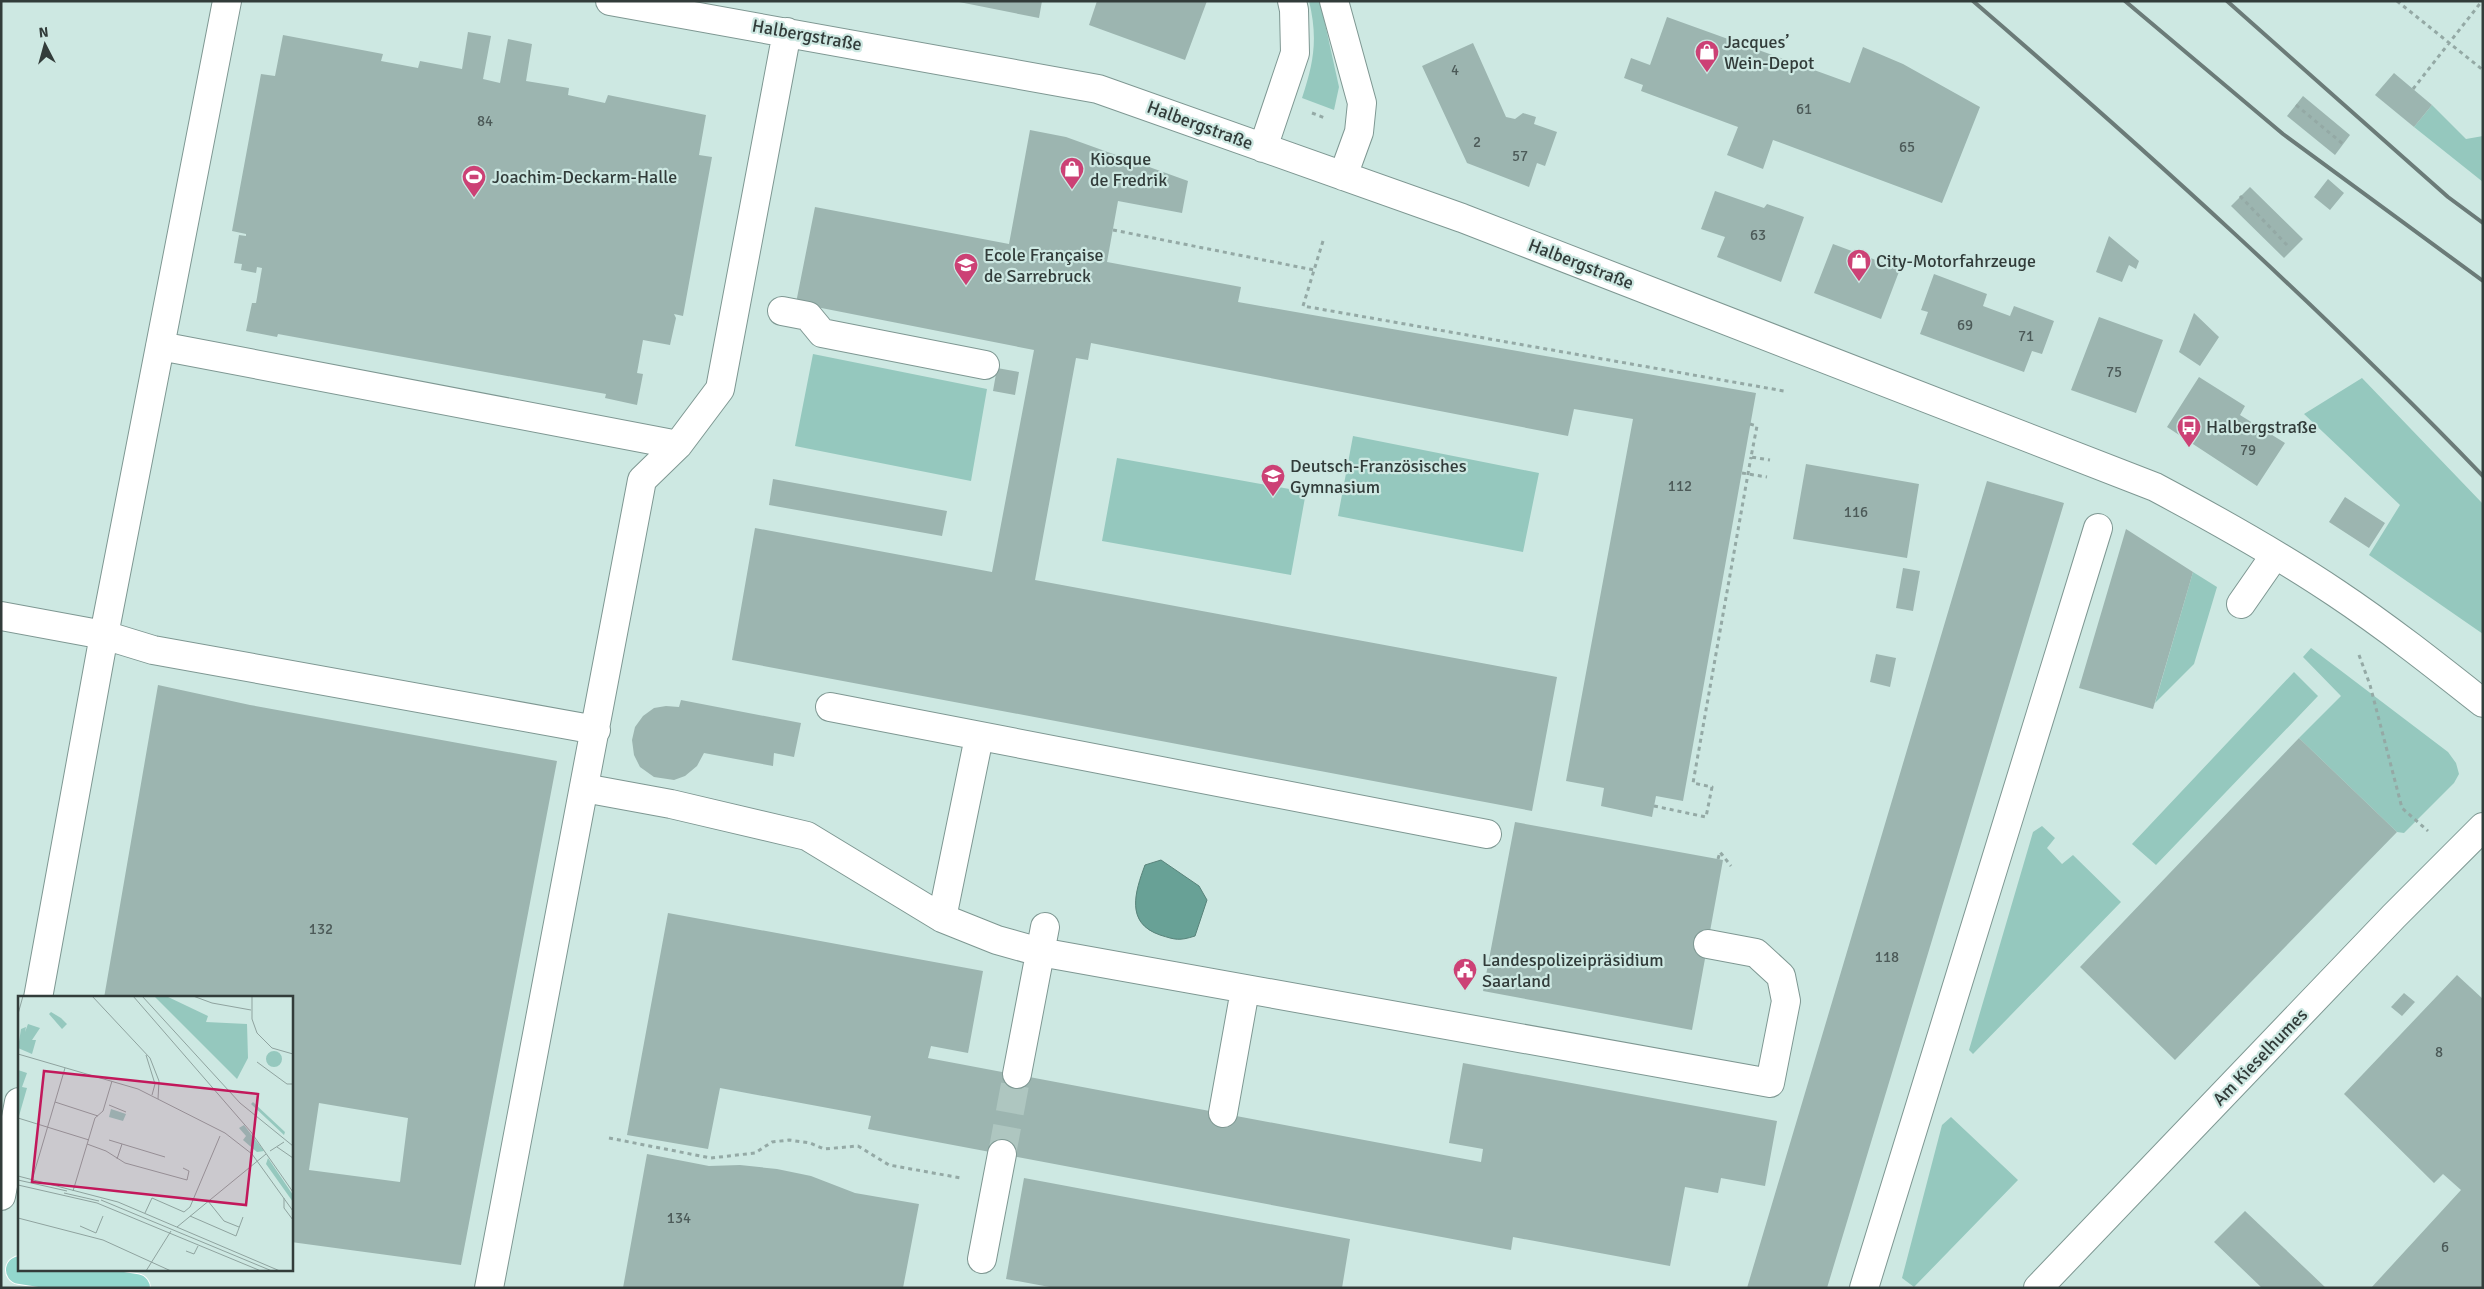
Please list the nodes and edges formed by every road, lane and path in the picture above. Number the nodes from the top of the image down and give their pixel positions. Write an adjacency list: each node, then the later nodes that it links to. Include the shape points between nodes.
1 (227, 1): 21 (street)
2 (610, 1): 7 (street, Halbergstraße)
3 (1292, 1): 13 (street, via 1295,53)
4 (1334, 1): 14 (street, via 1362,104 1359,132)
5 (2397, 1): 8 (path)
6 (2482, 1): 8 (path)
7 (787, 32): 13 (street, Halbergstraße, via 1098,88); 25 (street, via 720,389)
8 (2450, 43): 9 (path); 10 (path)
9 (2483, 70)
10 (2413, 89)
11 (2296, 105): 12 (path)
12 (2343, 144)
13 (1263, 148): 14 (street, Halbergstraße)
14 (1343, 176): 32 (street, Halbergstraße, via 1462,218 2120,473 2201,512)
15 (2240, 196): 18 (path)
16 (1113, 230): 19 (path)
17 (1323, 241): 19 (path)
18 (2287, 245)
19 (1314, 270): 23 (path, via 1303,306)
20 (782, 311): 22 (street, via 808,316 822,333)
21 (160, 346): 25 (street); 35 (street)
22 (985, 365)
23 (1784, 391)
24 (1750, 424): 26 (path, via 1757,426)
25 (678, 445): 39 (street, via 642,480)
26 (1751, 457): 27 (path); 29 (path)
27 (1770, 460)
28 (1742, 473): 29 (path)
29 (1748, 473): 30 (path); 42 (path, via 1693,783 1712,787 1706,817)
30 (1767, 477)
31 (2098, 528): 64 (street)
32 (2275, 555): 33 (street); 37 (street, Halbergstraße, via 2336,593)
33 (2241, 604)
34 (1, 616): 35 (street)
35 (104, 635): 39 (street, via 153,650); 52 (street)
36 (2357, 648): 44 (path, via 2402,808)
37 (2483, 703)
38 (830, 707): 40 (street)
39 (596, 730): 41 (street)
40 (979, 737): 45 (street); 48 (street)
41 (584, 788): 48 (street, via 680,806 806,836); 66 (street)
42 (1654, 806)
43 (2483, 827): 67 (street, Am Kieselhumes)
44 (2430, 833)
45 (1487, 834)
46 (1718, 859): 47 (path, via 1720,852)
47 (1731, 866)
48 (942, 918): 49 (street, via 998,940)
49 (1042, 940): 51 (street); 53 (street)
50 (1708, 944): 51 (street, via 1756,953 1781,976 1786,1001 1770,1083)
51 (1245, 990): 55 (street)
52 (38, 996)
53 (1017, 1074)
54 (18, 1107): 59 (street)
55 (1223, 1113)
56 (609, 1138): 58 (path, via 711,1158 755,1153 772,1142 789,1140 824,1149 858,1146 889,1165)
57 (1002, 1154): 58 (street)
58 (996, 1184): 60 (street)
59 (1, 1196)
60 (982, 1259)
61 (1, 1267): 62 (main road)
62 (18, 1270)
63 (33, 1272): 65 (main road)
64 (1870, 1284)
65 (136, 1288)
66 (489, 1288)
67 (2039, 1288)

